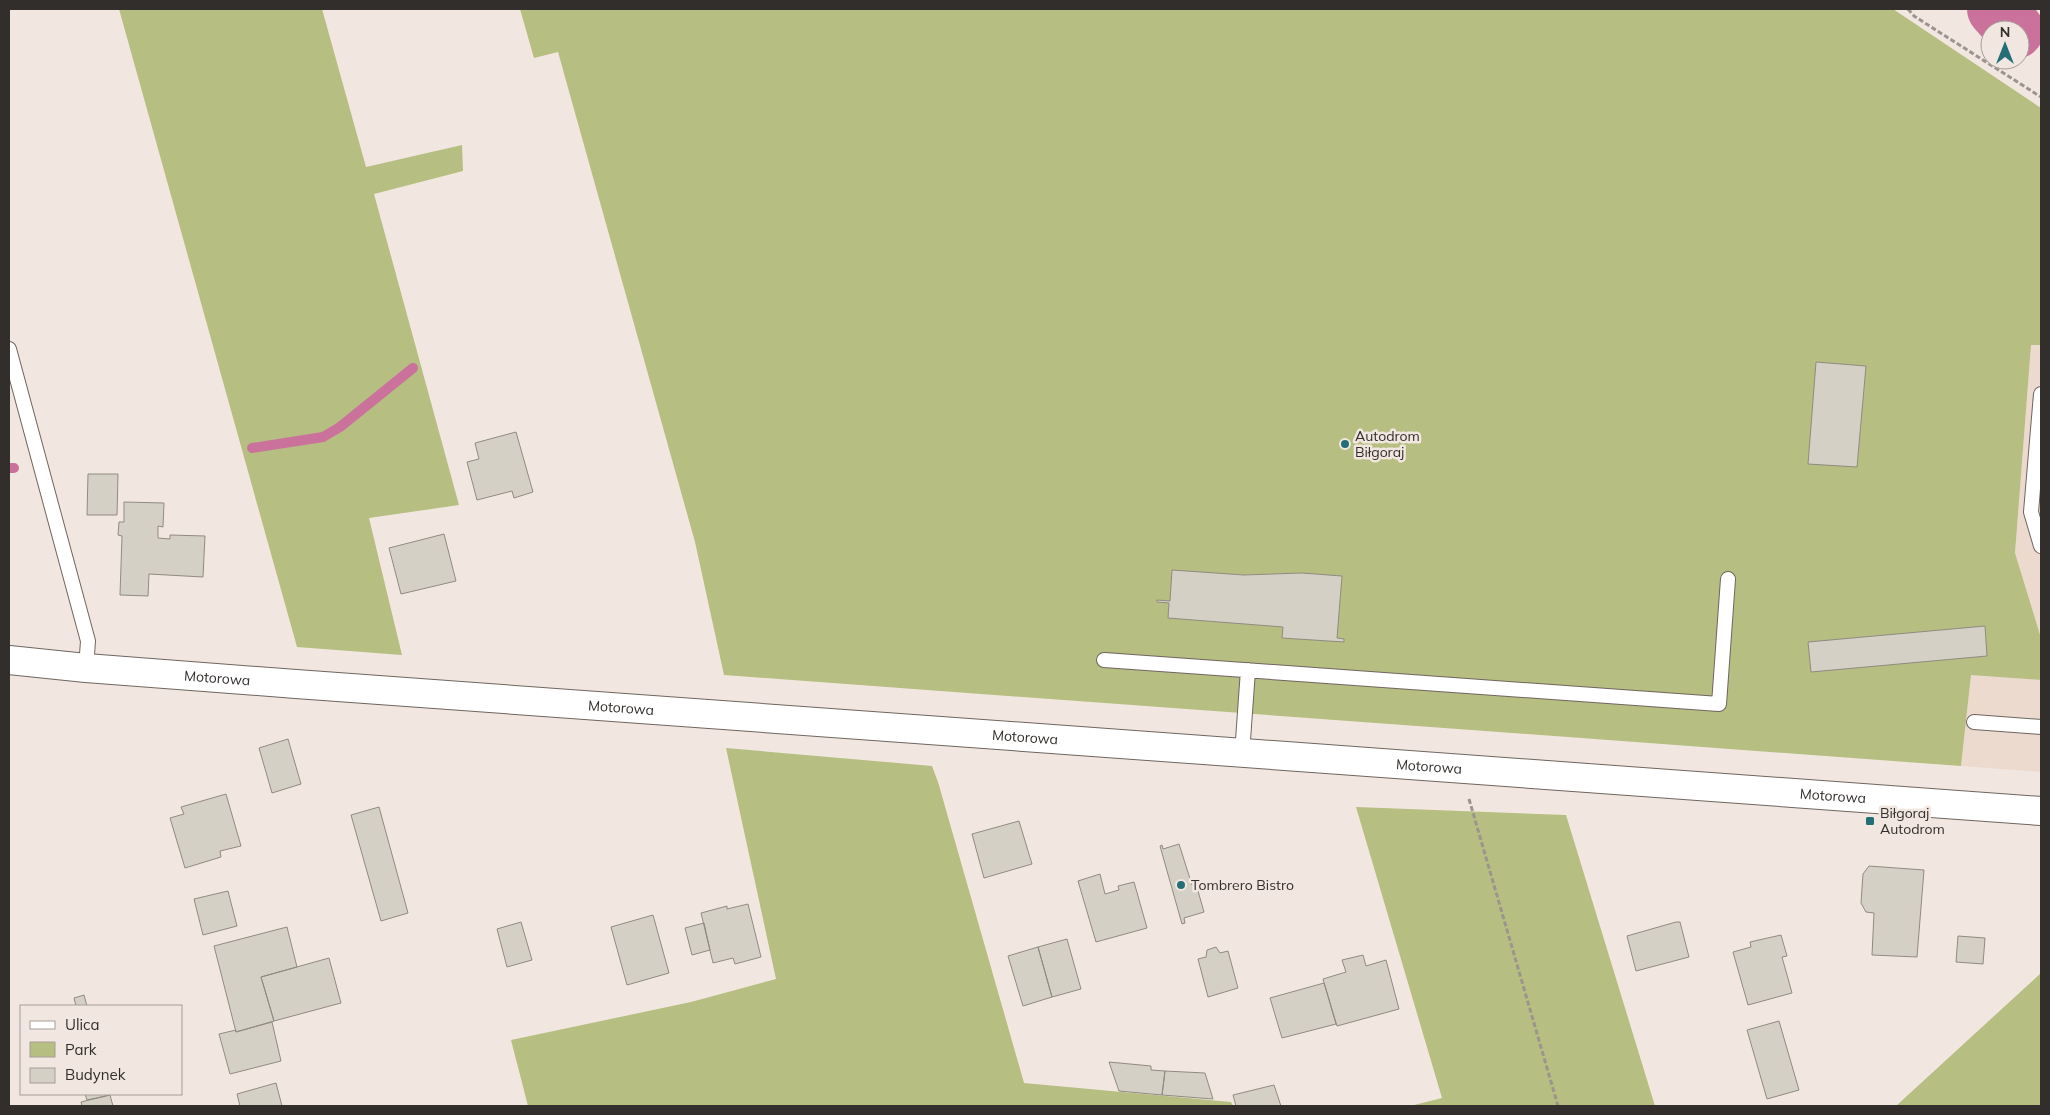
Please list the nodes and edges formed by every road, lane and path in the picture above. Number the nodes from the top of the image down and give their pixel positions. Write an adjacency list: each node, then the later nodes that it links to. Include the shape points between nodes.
1 (1908, 9): 2 (path, via 1914,16)
2 (2041, 97)
3 (9, 349): 9 (lane, via 88,641)
4 (2041, 394): 5 (lane, via 2031,512)
5 (2041, 546)
6 (1728, 578): 10 (lane, via 1719,704)
7 (9, 660): 9 (street, Motorowa)
8 (1104, 660): 10 (lane)
9 (86, 668): 13 (street, Motorowa)
10 (1248, 670): 13 (lane)
11 (1974, 722): 12 (lane)
12 (2041, 727)
13 (1242, 754): 14 (street, Motorowa)
14 (1460, 770): 15 (street, Motorowa); 16 (path)
15 (2041, 811)
16 (1558, 1106)

